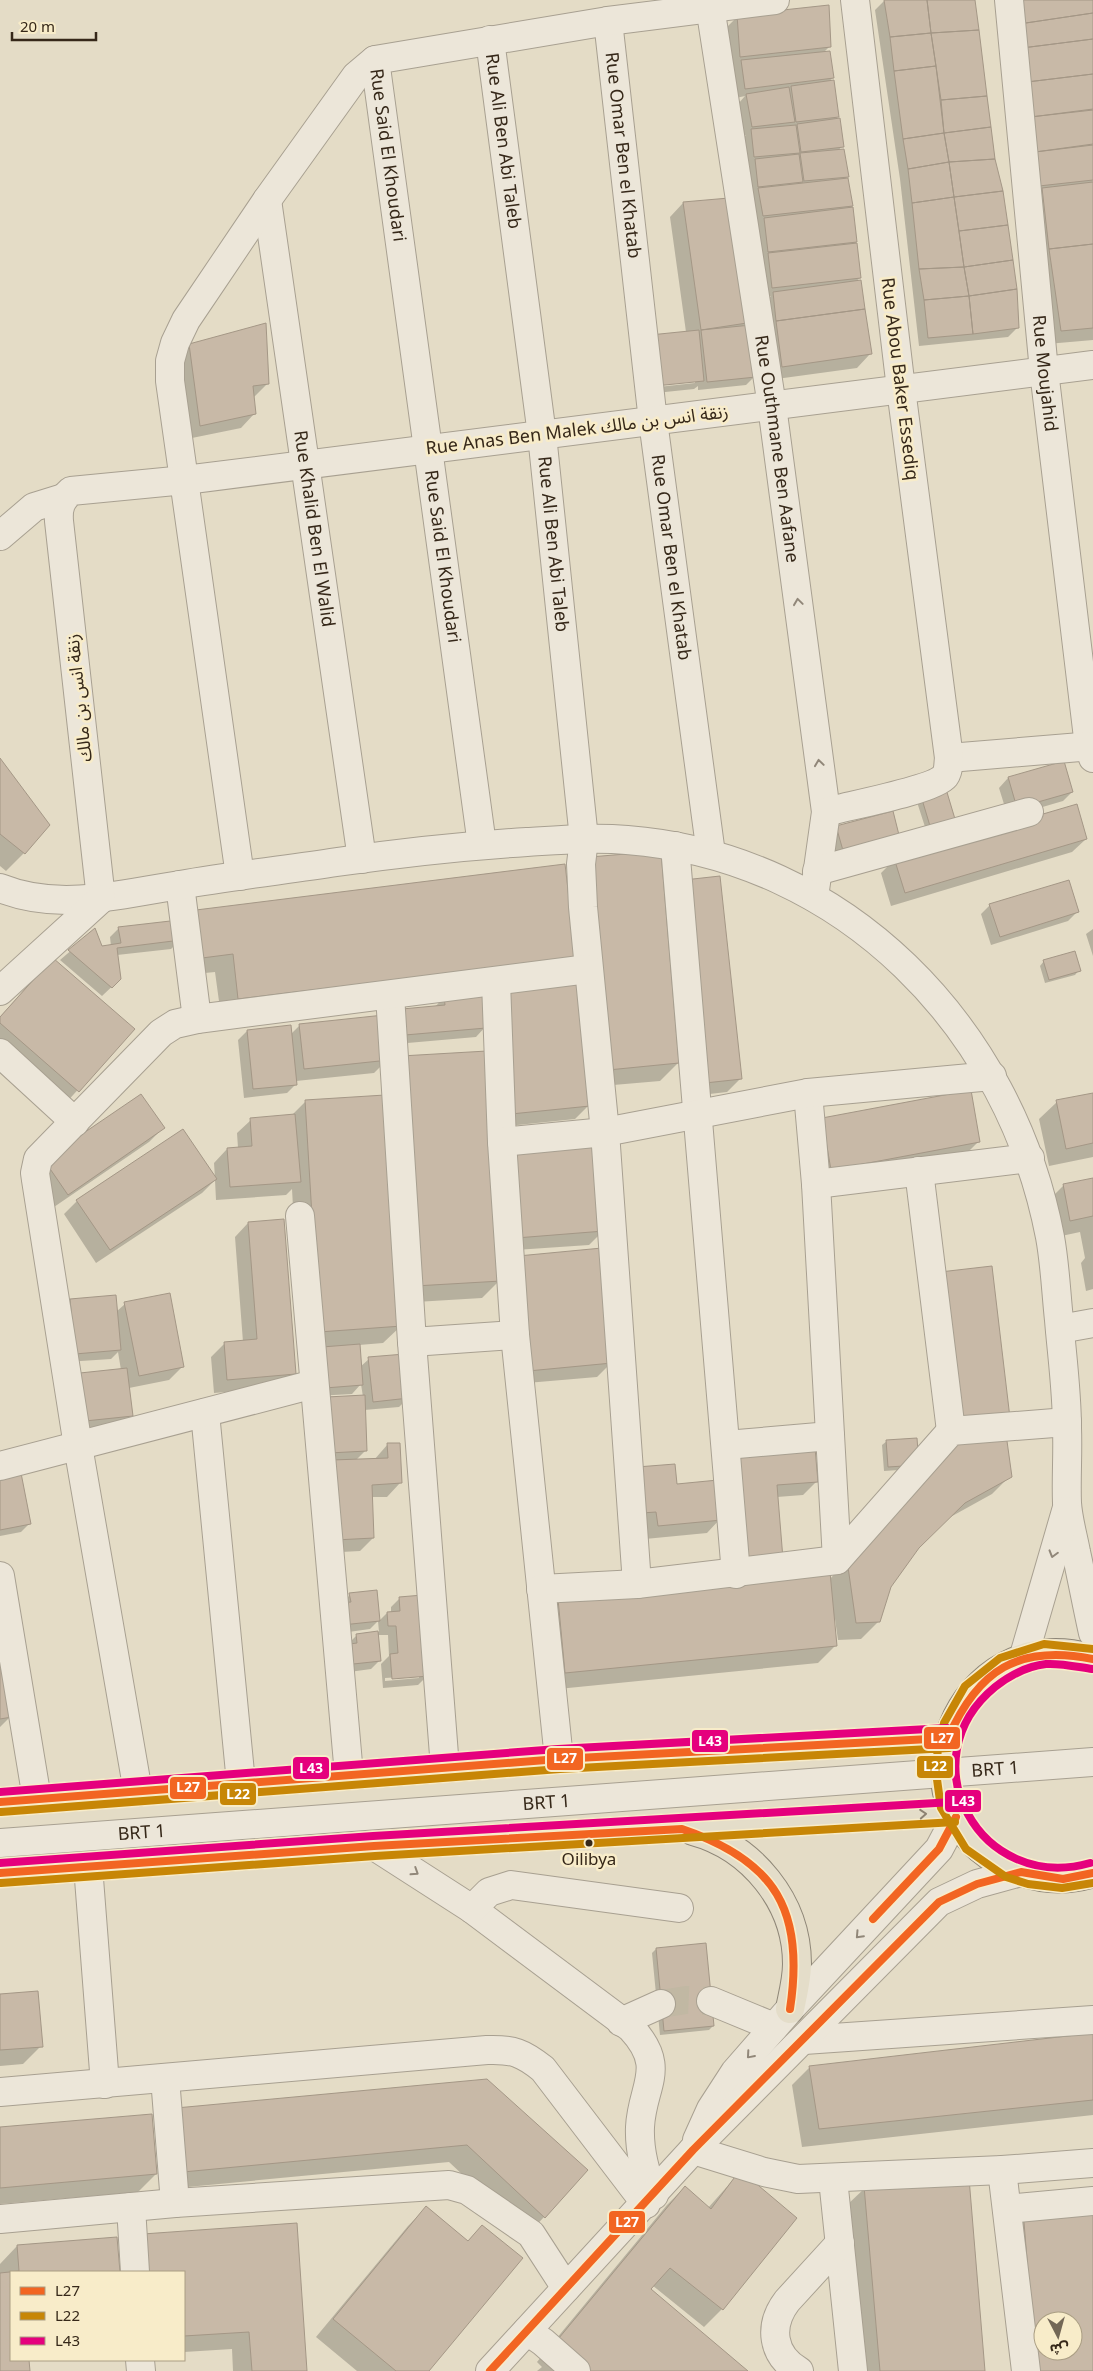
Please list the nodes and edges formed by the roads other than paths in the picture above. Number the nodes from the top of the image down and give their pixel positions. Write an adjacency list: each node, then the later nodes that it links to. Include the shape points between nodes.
1 (775, 0): 4 (street)
2 (855, 0): 11 (street, Rue Abou Baker Essediq)
3 (1010, 0): 10 (street, Rue Moujahid)
4 (710, 5): 5 (street); 12 (street, Rue Outhmane Ben Aafane)
5 (608, 21): 6 (street); 13 (street, Rue Omar Ben el Khatab)
6 (490, 40): 7 (street); 14 (street, Rue Ali Ben Abi Taleb)
7 (375, 60): 8 (street, via 356,76); 15 (street, Rue Said El Khoudari)
8 (267, 200): 16 (street, Rue Khalid Ben El Walid); 17 (street, via 186,320 175,343 170,361 170,381)
9 (1093, 365): 10 (street, Rue Anas Ben Malek زنقة انس بن مالك)
10 (1044, 371): 11 (street, Rue Anas Ben Malek زنقة انس بن مالك); 20 (street, Rue Moujahid)
11 (901, 389): 12 (street, Rue Anas Ben Malek زنقة انس بن مالك); 21 (street, Rue Abou Baker Essediq)
12 (772, 406): 13 (street, Rue Anas Ben Malek زنقة انس بن مالك); 22 (street, Rue Outhmane Ben Aafane, one-way to 12)
13 (653, 421): 14 (street, Rue Anas Ben Malek زنقة انس بن مالك); 27 (street, Rue Omar Ben el Khatab)
14 (542, 435): 15 (street, Rue Anas Ben Malek زنقة انس بن مالك); 24 (street, Rue Ali Ben Abi Taleb)
15 (430, 449): 16 (street, Rue Anas Ben Malek زنقة انس بن مالك); 25 (street, Rue Said El Khoudari)
16 (306, 465): 17 (street, Rue Anas Ben Malek زنقة انس بن مالك); 28 (street, Rue Khalid Ben El Walid)
17 (185, 480): 18 (street, Rue Anas Ben Malek زنقة انس بن مالك, via 83,489 71,491); 29 (street)
18 (63, 498): 19 (street, Rue Anas Ben Malek زنقة انس بن مالك, via 34,506); 33 (street, زنقة انس بن مالك, via 58,508 59,520)
19 (0, 536)
20 (1092, 750): 21 (street)
21 (948, 758): 22 (street, via 945,776 938,782)
22 (826, 812): 30 (street, Rue Outhmane Ben Aafane)
23 (1029, 812): 30 (street)
24 (584, 839): 25 (street); 26 (street, via 630,840); 34 (street, Rue Ali Ben Abi Taleb, via 581,864)
25 (482, 845): 28 (street)
26 (675, 846): 27 (street); 42 (street)
27 (711, 854): 30 (street, via 764,873)
28 (362, 859): 29 (street)
29 (240, 876): 31 (street)
30 (816, 884): 40 (street, via 914,975 951,1015)
31 (180, 885): 33 (street); 38 (street)
32 (0, 888): 33 (street, via 35,899)
33 (101, 899): 36 (street)
34 (588, 969): 35 (street); 44 (street, Rue Ali Ben Abi Taleb)
35 (496, 982): 37 (street); 45 (street)
36 (0, 991)
37 (390, 995): 38 (street); 53 (street)
38 (197, 1019): 43 (street, via 176,1024 160,1034)
39 (0, 1054): 43 (street)
40 (992, 1076): 41 (street); 46 (street)
41 (808, 1093): 42 (street); 48 (street)
42 (699, 1112): 44 (street); 59 (street)
43 (75, 1122): 60 (street, via 38,1159 35,1172)
44 (605, 1132): 45 (street); 66 (street, Rue Ali Ben Abi Taleb)
45 (502, 1142): 52 (street)
46 (1030, 1158): 47 (street); 51 (street, via 1051,1242)
47 (919, 1171): 48 (street); 57 (street)
48 (816, 1184): 58 (street)
49 (300, 1216): 54 (street)
50 (1093, 1323): 51 (street)
51 (1060, 1329): 56 (street)
52 (516, 1334): 53 (street); 67 (street)
53 (412, 1342): 74 (street)
54 (314, 1384): 55 (street); 76 (street)
55 (205, 1413): 60 (street); 77 (street)
56 (1067, 1422): 57 (street); 62 (street)
57 (951, 1431): 63 (street)
58 (830, 1436): 59 (street); 63 (street)
59 (726, 1445): 64 (street)
60 (78, 1446): 61 (street); 78 (street)
61 (0, 1466)
62 (1067, 1507): 68 (street); 69 (street, one-way to 69)
63 (837, 1560): 64 (street)
64 (736, 1574): 66 (street)
65 (0, 1576): 79 (street)
66 (637, 1584): 67 (street)
67 (541, 1589): 72 (street)
68 (1093, 1633)
69 (1023, 1659): 70 (main road, via 1053,1653); 71 (main road, via 990,1676 975,1689 963,1703)
70 (1093, 1659)
71 (948, 1738): 72 (main road); 75 (main road)
72 (559, 1759): 74 (main road)
73 (1093, 1762): 75 (street, BRT 1)
74 (445, 1768): 76 (main road)
75 (944, 1773): 81 (main road); 83 (street, BRT 1)
76 (349, 1775): 77 (main road)
77 (241, 1784): 78 (main road)
78 (138, 1792): 79 (main road)
79 (36, 1799): 80 (main road)
80 (0, 1802)
81 (955, 1815): 82 (main road, one-way to 81); 86 (main road, via 983,1851); 93 (street, one-way to 93, via 938,1849)
82 (682, 1829): 84 (main road); 93 (main road, via 705,1834 740,1854 763,1875 777,1894 788,1916 795,1946 795,1986)
83 (0, 1843)
84 (374, 1846): 85 (main road); 90 (street, one-way to 90)
85 (88, 1866): 87 (main road); 98 (street)
86 (1021, 1872): 88 (main road, via 1063,1879); 96 (street, via 977,1884 939,1902)
87 (0, 1873)
88 (1093, 1873)
89 (679, 1908): 90 (street, via 511,1885 490,1892)
90 (472, 1909): 95 (street)
91 (712, 2001): 93 (street)
92 (661, 2004): 95 (street)
93 (782, 2018): 100 (street, one-way to 100, via 722,2090)
94 (1093, 2020): 96 (street)
95 (621, 2022): 104 (street, via 639,2037 650,2058 650,2085 640,2124)
96 (804, 2040): 100 (street)
97 (165, 2078): 98 (street); 104 (street, via 487,2050 512,2051 527,2056 543,2069); 106 (street)
98 (104, 2084): 99 (street)
99 (0, 2092)
100 (693, 2150): 103 (street, via 798,2179); 104 (street)
101 (1093, 2163): 102 (street)
102 (1002, 2170): 103 (street); 108 (street)
103 (833, 2178): 110 (street)
104 (650, 2199): 112 (street)
105 (1093, 2201): 108 (street)
106 (175, 2203): 107 (street); 112 (street, via 432,2185 458,2186 478,2196 531,2234)
107 (131, 2207): 109 (street); 111 (street)
108 (1007, 2209): 118 (street)
109 (0, 2219)
110 (840, 2243): 116 (street, via 780,2310 776,2322 774,2333 781,2356); 117 (street)
111 (135, 2271)
112 (566, 2288): 113 (street)
113 (526, 2331): 114 (street); 115 (street)
114 (490, 2371)
115 (576, 2371)
116 (800, 2371)
117 (852, 2371)
118 (1026, 2371)

